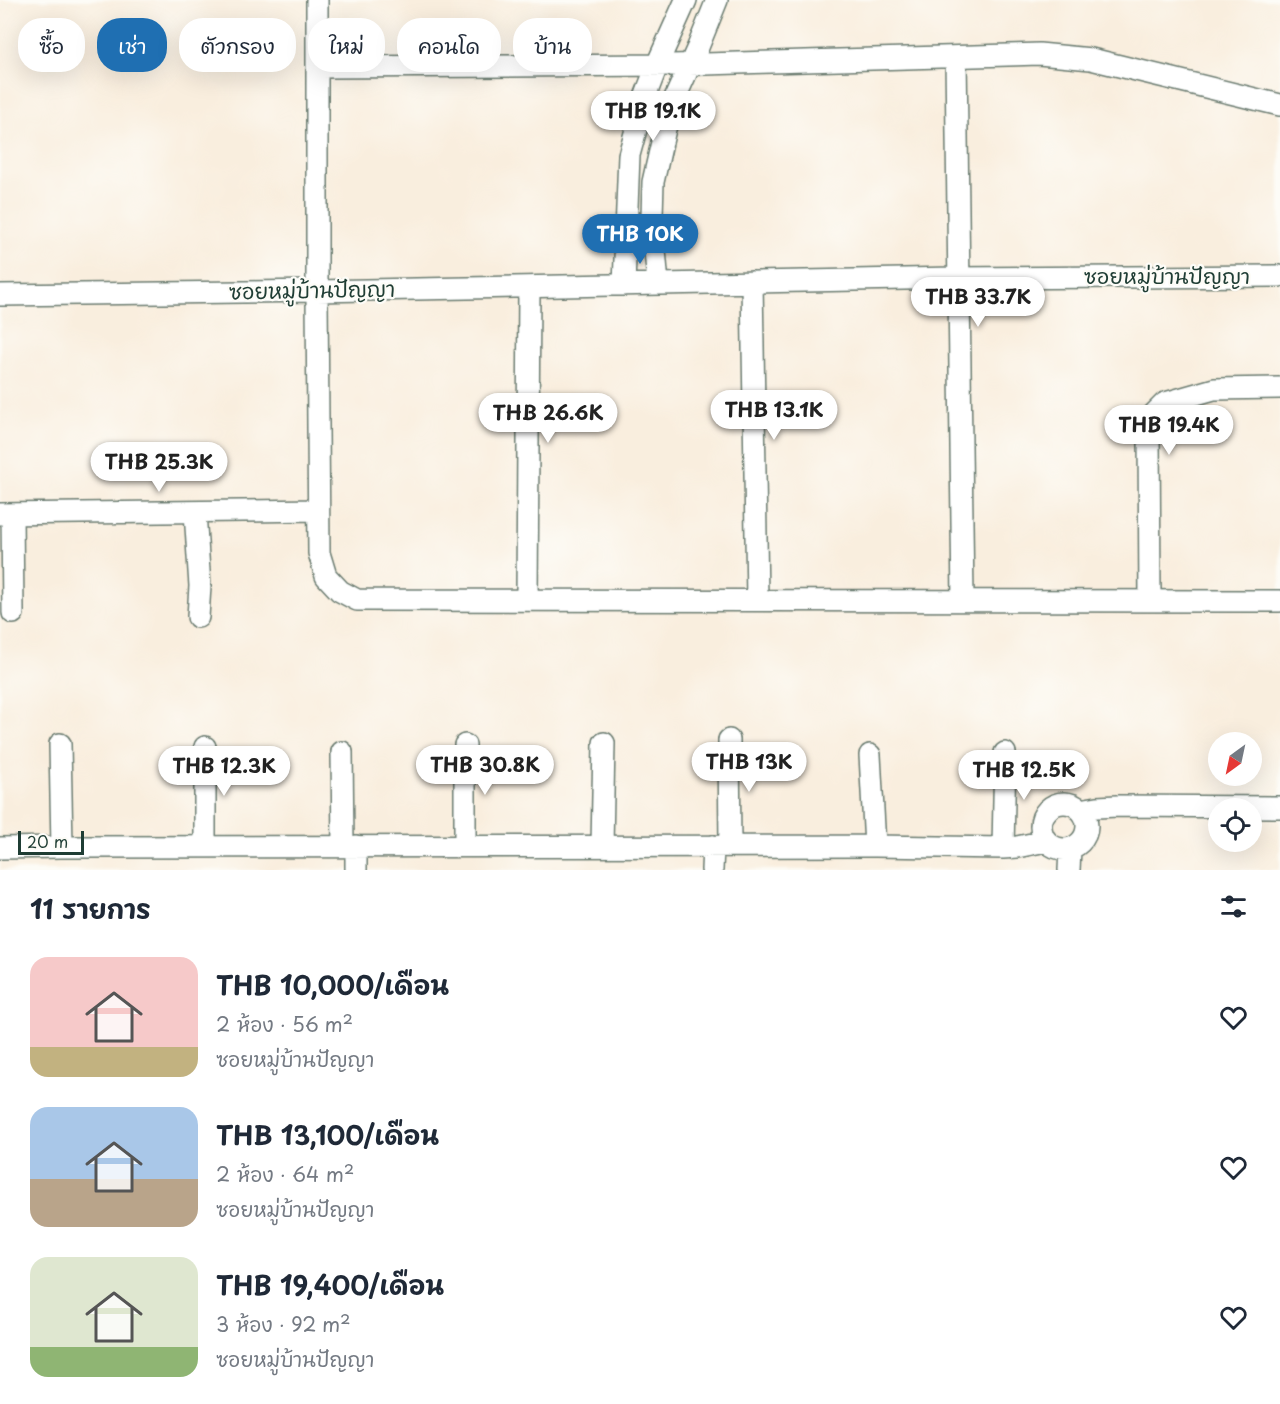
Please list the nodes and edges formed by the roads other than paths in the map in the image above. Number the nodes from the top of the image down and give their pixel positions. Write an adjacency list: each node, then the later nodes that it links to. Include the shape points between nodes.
1 (317, 0): 4 (street)
2 (686, 0): 6 (street)
3 (717, 0): 7 (street)
4 (317, 18)
5 (956, 57): 7 (street); 10 (street, via 1039,54 1091,59); 12 (street)
6 (657, 65): 7 (street); 8 (street); 15 (street, via 629,155)
7 (690, 65): 14 (street, via 665,129 653,182)
8 (385, 67)
9 (317, 72): 17 (street)
10 (1280, 105)
11 (1280, 276): 12 (street, ซอยหมู่บ้านปัญญา)
12 (958, 279): 13 (street, ซอยหมู่บ้านปัญญา); 25 (street)
13 (752, 282): 14 (street, ซอยหมู่บ้านปัญญา); 24 (street)
14 (657, 284): 15 (street, ซอยหมู่บ้านปัญญา)
15 (624, 285): 16 (street, ซอยหมู่บ้านปัญญา)
16 (529, 287): 17 (street, ซอยหมู่บ้านปัญญา); 23 (street)
17 (317, 291): 18 (street, ซอยหมู่บ้านปัญญา); 20 (street)
18 (0, 295)
19 (1280, 388): 26 (street, via 1214,389 1165,403 1152,416)
20 (318, 510): 21 (street); 23 (street, via 319,553 326,576 340,591 357,600)
21 (195, 512): 22 (street); 29 (street)
22 (6, 514): 28 (street)
23 (527, 600): 24 (street)
24 (757, 600): 25 (street)
25 (963, 600): 26 (street)
26 (1150, 601): 27 (street)
27 (1280, 601)
28 (13, 612)
29 (198, 616)
30 (729, 740): 44 (street)
31 (604, 743): 43 (street)
32 (60, 744): 46 (street)
33 (465, 745): 42 (street)
34 (205, 747): 47 (street)
35 (342, 752): 41 (street)
36 (1005, 753): 49 (street)
37 (870, 755): 45 (street)
38 (1280, 807): 39 (street, via 1117,806)
39 (1080, 810): 40 (street, via 1062,803 1052,806 1041,822); 50 (street, via 1087,828 1084,837)
40 (1046, 842): 49 (street); 50 (street, via 1061,850)
41 (350, 846): 42 (street); 47 (street); 51 (street)
42 (465, 846): 43 (street)
43 (602, 846): 44 (street)
44 (721, 846): 45 (street); 52 (street)
45 (875, 846): 49 (street)
46 (62, 847): 47 (street); 48 (street)
47 (205, 847)
48 (0, 848)
49 (1003, 848)
50 (1070, 849): 53 (street)
51 (356, 870)
52 (712, 870)
53 (1069, 870)

